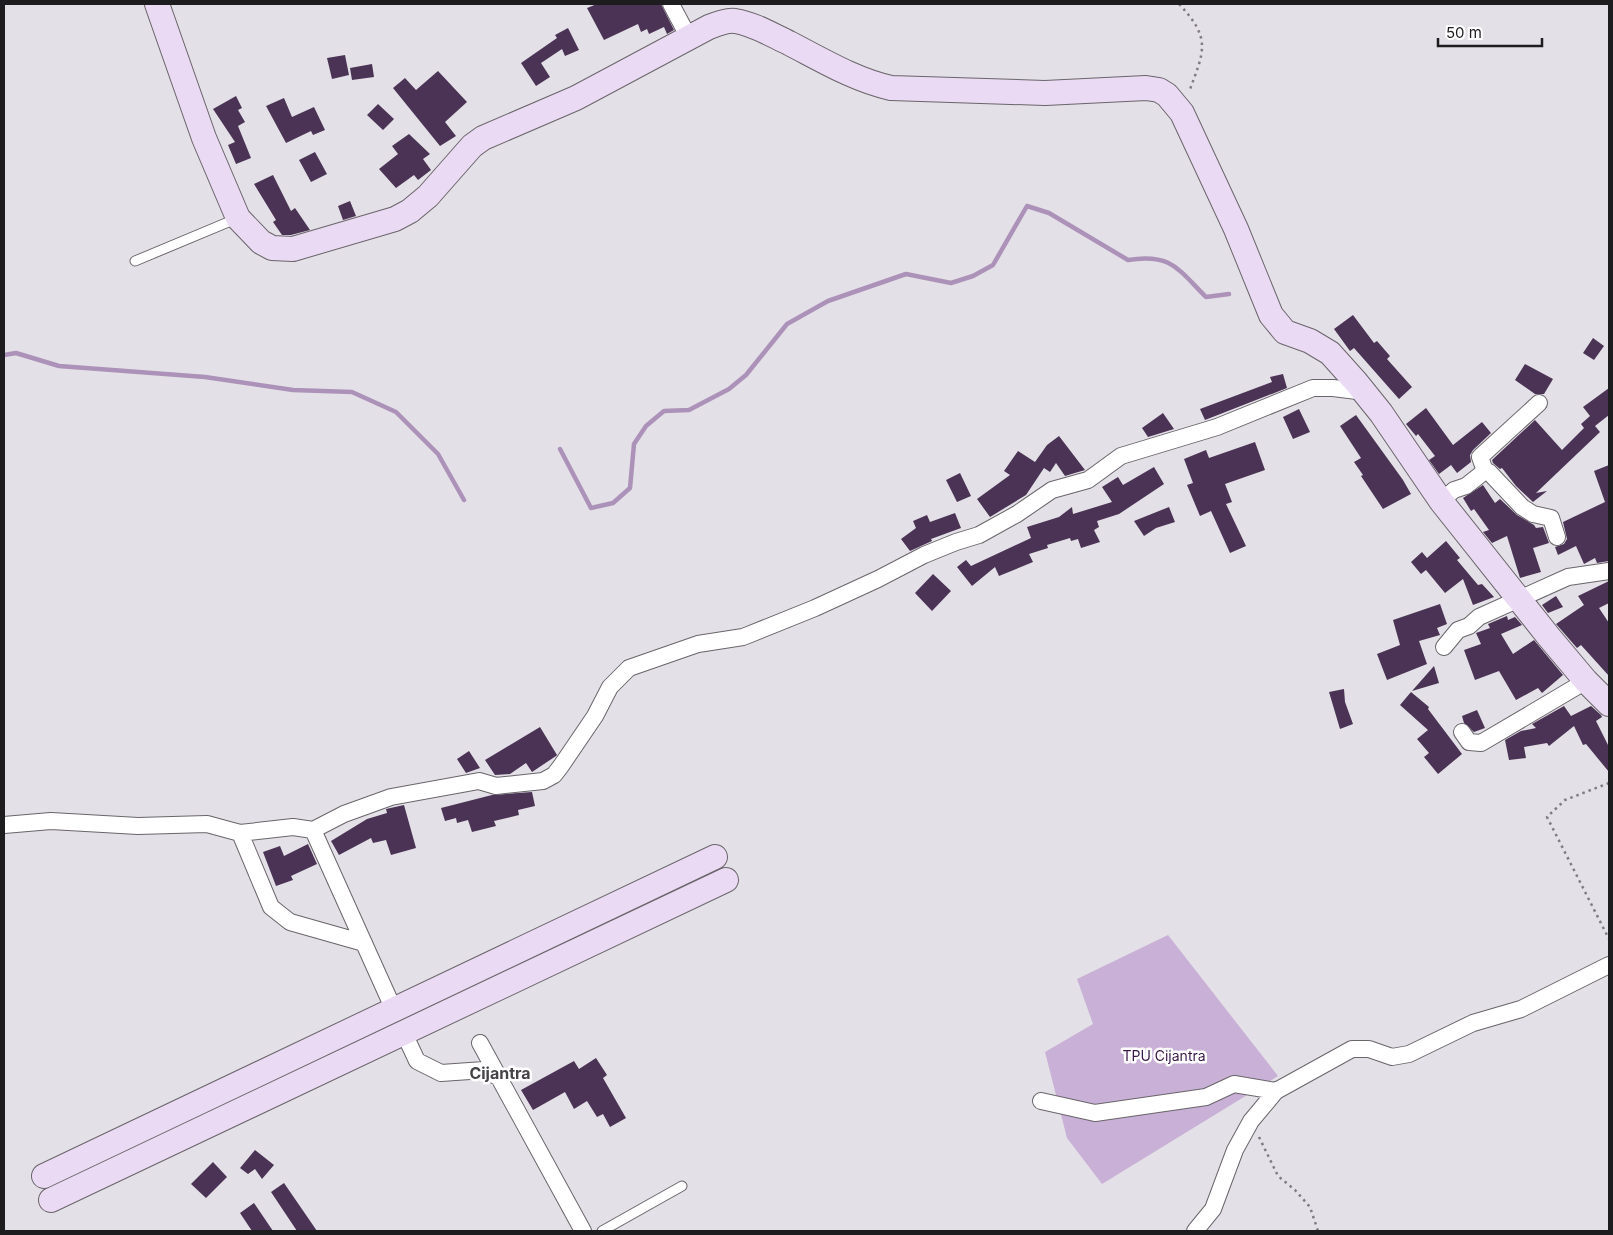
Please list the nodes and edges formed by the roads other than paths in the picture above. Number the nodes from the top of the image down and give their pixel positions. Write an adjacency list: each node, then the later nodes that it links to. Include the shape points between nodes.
1 (157, 4): 4 (street, via 204,138)
2 (671, 4): 3 (street)
3 (688, 38): 4 (street, via 576,98 483,138 428,196 410,211 384,223 293,250 261,242); 6 (street, via 709,27 734,21 760,28 846,73 891,88 1045,93 1159,90 1182,113 1279,327 1330,353)
4 (238, 218): 5 (lane)
5 (135, 261)
6 (1365, 392): 9 (street); 18 (street, via 1313,388 1217,427 1121,456 1088,480 1046,493 979,535 924,555 815,608 744,637 698,644 628,668 610,687 595,716 561,766 554,775 543,780 496,786 479,781 392,797 344,814)
7 (1539, 403): 8 (street, via 1480,457)
8 (1485, 471): 9 (street); 10 (street, via 1492,474 1522,507 1551,518)
9 (1441, 501): 12 (street)
10 (1557, 537)
11 (1609, 571): 12 (street, via 1568,577)
12 (1520, 600): 13 (street, via 1479,617 1458,630); 14 (street)
13 (1444, 647)
14 (1586, 681): 15 (street); 16 (street, via 1481,743 1469,742)
15 (1609, 704)
16 (1462, 732)
17 (4, 825): 19 (street, via 51,821 138,826 207,824)
18 (313, 830): 19 (street, via 293,827); 23 (street)
19 (240, 833): 23 (street, via 271,907 290,922)
20 (715, 857): 22 (street)
21 (726, 880): 24 (street)
22 (541, 940): 24 (street); 26 (street)
23 (364, 943): 26 (street)
24 (552, 963): 27 (street)
25 (1609, 965): 32 (street, via 1521,1009 1473,1023 1409,1054 1392,1057 1369,1048 1352,1049)
26 (394, 1010): 29 (street)
27 (404, 1033): 30 (street); 31 (street, via 417,1061 441,1074 484,1070)
28 (480, 1043): 31 (street)
29 (302, 1054): 30 (street); 34 (street)
30 (312, 1076): 36 (street)
31 (500, 1078): 37 (street)
32 (1276, 1090): 33 (street, via 1234,1084 1206,1097 1094,1113); 39 (street, via 1251,1121 1235,1150 1213,1209)
33 (1041, 1101)
34 (44, 1176)
35 (682, 1186): 38 (lane)
36 (51, 1200)
37 (583, 1231)
38 (602, 1231)
39 (1196, 1231)

